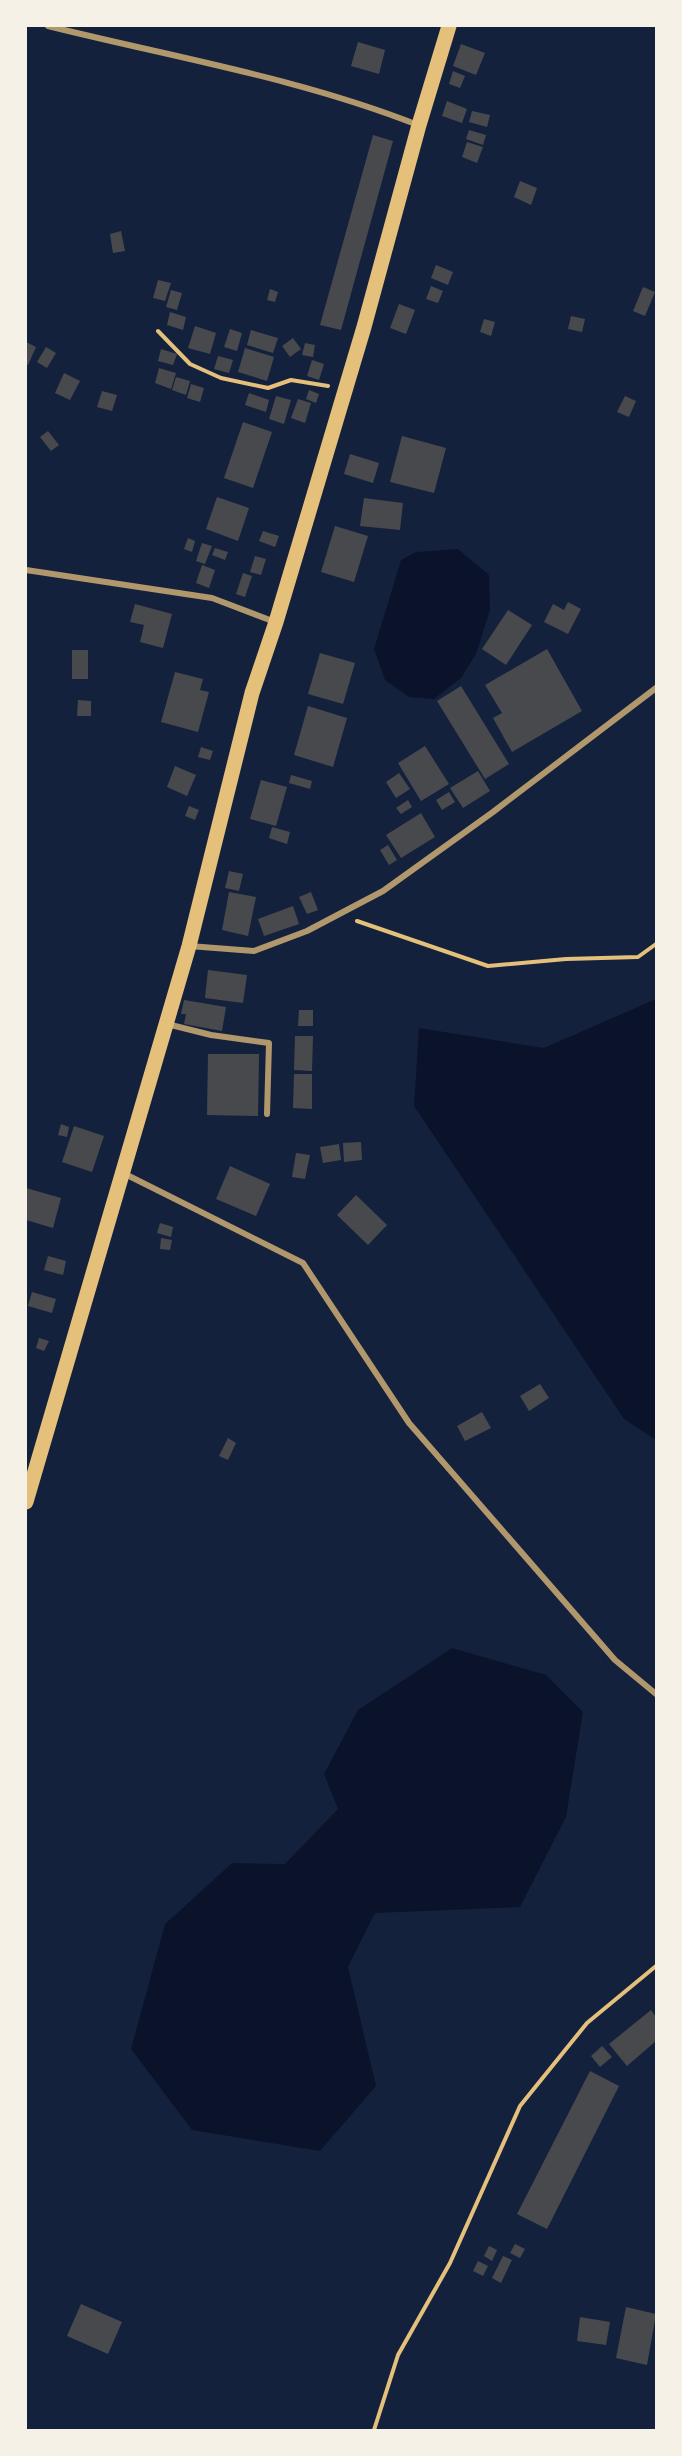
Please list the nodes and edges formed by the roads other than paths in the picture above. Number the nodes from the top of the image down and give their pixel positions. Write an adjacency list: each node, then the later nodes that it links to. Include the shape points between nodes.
1 (48, 26): 3 (street, via 249,72 371,106)
2 (449, 26): 3 (main road)
3 (419, 125): 5 (main road)
4 (26, 570): 5 (street, via 212,598)
5 (276, 622): 7 (main road, via 252,693)
6 (657, 688): 7 (street, via 382,891 307,931 254,951)
7 (189, 946): 8 (main road)
8 (166, 1023): 9 (street, via 211,1035 268,1043); 10 (main road)
9 (267, 1114)
10 (122, 1173): 11 (main road); 12 (street, via 303,1263 409,1423 615,1660)
11 (26, 1502)
12 (657, 1694)

